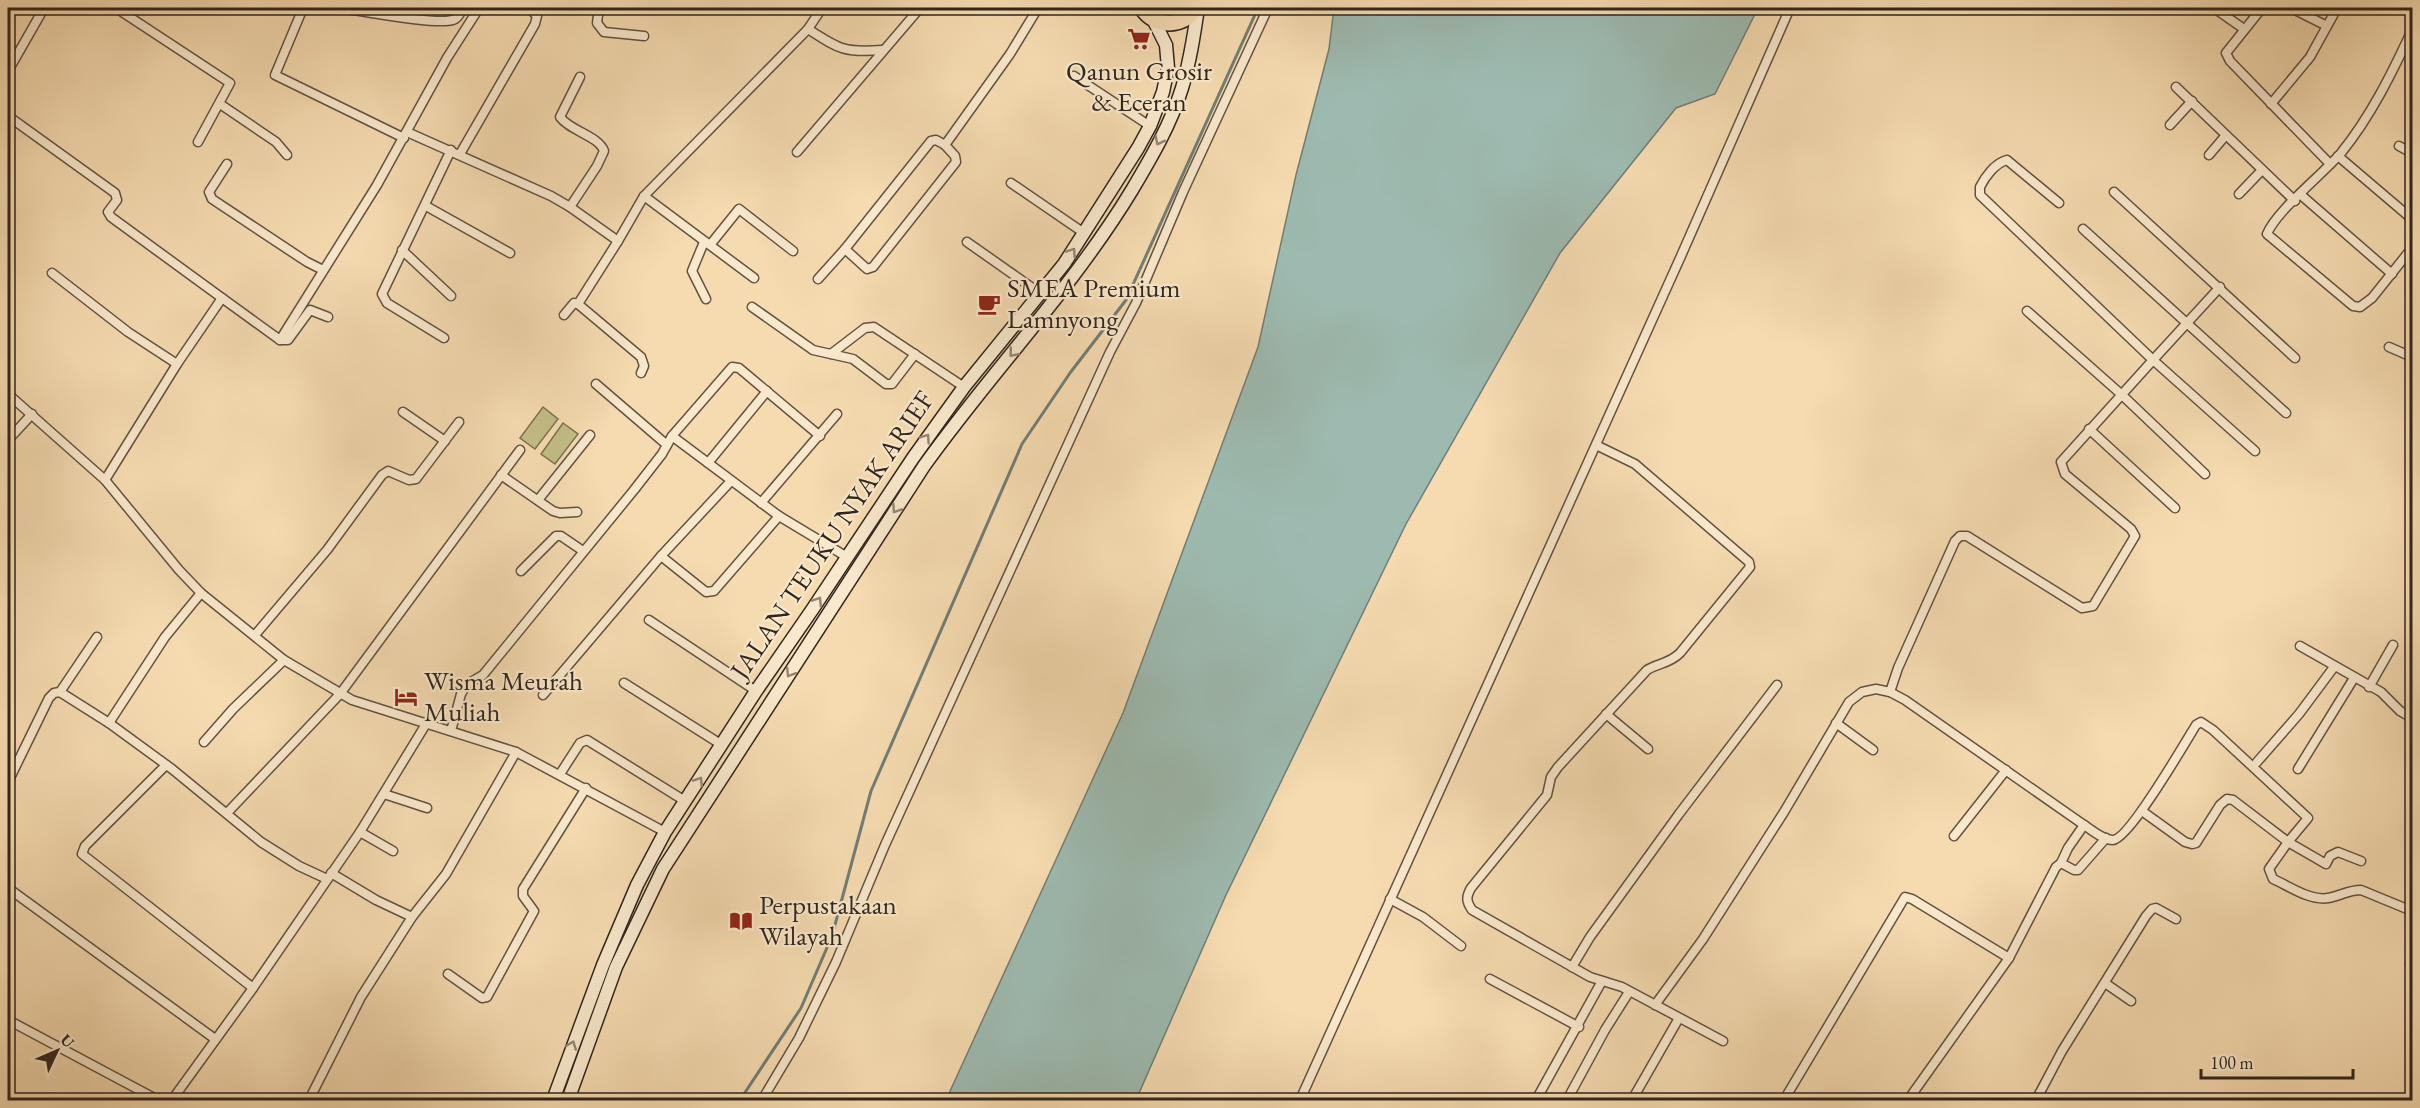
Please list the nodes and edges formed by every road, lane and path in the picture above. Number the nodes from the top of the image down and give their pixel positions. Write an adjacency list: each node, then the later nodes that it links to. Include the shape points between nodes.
1 (44, 8): 28 (street)
2 (116, 8): 33 (street, via 226,78 230,88)
3 (303, 8): 38 (street, via 275,75)
4 (339, 8): 21 (street, via 420,20)
5 (455, 8): 21 (street)
6 (463, 8): 21 (street)
7 (479, 8): 38 (street)
8 (530, 8): 43 (street, via 537,16 535,24)
9 (599, 8): 26 (street, via 597,22 604,32)
10 (822, 8): 23 (street)
11 (920, 8): 27 (street)
12 (1038, 8): 41 (street)
13 (1197, 8): 20 (highway, via 1179,22 1161,22); 119 (main road, JALAN TEUKU NYAK ARIEF, one-way to 119, via 1194,41 1182,88 1147,166 1091,252)
14 (1268, 8): 209 (street, via 885,845 836,962 799,1038)
15 (1790, 8): 114 (street)
16 (2214, 8): 24 (street)
17 (2262, 8): 24 (street)
18 (2291, 8): 22 (street)
19 (2337, 8): 22 (street)
20 (1143, 12): 37 (main road, JALAN TEUKU NYAK ARIEF, via 1166,45 1168,68)
21 (457, 18)
22 (2327, 26): 34 (street, via 2310,57)
23 (808, 29): 27 (street, via 854,52); 55 (street)
24 (2244, 29): 34 (street, via 2226,53)
25 (2412, 30): 48 (street, via 2367,118)
26 (644, 36)
27 (882, 50): 44 (street)
28 (8, 71)
29 (1074, 76): 37 (street)
30 (580, 77): 59 (street, via 560,117 600,144 604,151)
31 (2176, 87): 32 (street)
32 (2192, 101): 36 (street); 39 (street)
33 (220, 104): 40 (street); 46 (street, via 276,142)
34 (2271, 104): 50 (street)
35 (8, 116): 79 (street, via 115,193 117,200 108,212 111,217)
36 (2170, 125)
37 (1150, 126): 62 (main road, JALAN TEUKU NYAK ARIEF)
38 (406, 135): 43 (street); 71 (street)
39 (2226, 135): 47 (street); 51 (street)
40 (198, 142)
41 (945, 146): 67 (street, via 931,141); 67 (street, via 956,162 873,267 867,269)
42 (2398, 146): 45 (street)
43 (455, 152): 58 (street); 59 (street)
44 (797, 152)
45 (2412, 153)
46 (287, 155)
47 (2209, 155)
48 (2338, 156): 50 (street); 60 (street)
49 (227, 164): 71 (street, via 209,192 212,199)
50 (2330, 165): 56 (street)
51 (2262, 170): 54 (street); 56 (street)
52 (1011, 183): 62 (street)
53 (2114, 192): 76 (street)
54 (2239, 194)
55 (644, 196): 63 (street); 65 (street)
56 (2298, 198): 73 (street); 73 (street, via 2267,234 2354,306 2366,304)
57 (2059, 203): 94 (street, via 2007,160 1992,170 1980,187 1980,195)
58 (426, 206): 68 (street); 70 (street)
59 (570, 207): 63 (street)
60 (2412, 219)
61 (2083, 229): 86 (street)
62 (1084, 233): 77 (main road, JALAN TEUKU NYAK ARIEF, one-way to 62)
63 (618, 241): 81 (street)
64 (967, 242): 77 (street)
65 (707, 244): 69 (street, via 739,209); 74 (street); 80 (street, via 692,271)
66 (2412, 248): 73 (street)
67 (845, 249): 75 (street)
68 (402, 250): 78 (street); 87 (street, via 383,298)
69 (793, 251)
70 (510, 253)
71 (323, 270): 88 (street)
72 (52, 273): 95 (street, via 128,333)
73 (2392, 274)
74 (754, 278)
75 (818, 279)
76 (2220, 287): 86 (street); 93 (street)
77 (1041, 294): 98 (main road, JALAN TEUKU NYAK ARIEF)
78 (451, 296)
79 (222, 298): 88 (street); 95 (street)
80 (706, 299)
81 (579, 304): 84 (street, via 574,303); 96 (street, via 641,357)
82 (752, 307): 90 (street, via 813,350)
83 (2027, 310): 101 (street)
84 (564, 315)
85 (328, 318): 88 (street, via 310,310 288,340)
86 (2186, 323): 94 (street); 103 (street)
87 (444, 338)
88 (280, 340)
89 (2389, 347): 92 (street)
90 (831, 354): 91 (street, via 869,326); 91 (street, via 853,359 886,384 892,384)
91 (915, 354): 98 (street)
92 (2412, 357)
93 (2295, 358)
94 (2153, 360): 101 (street); 116 (street)
95 (177, 364): 122 (street)
96 (641, 373)
97 (596, 384): 113 (street)
98 (964, 387): 117 (main road, JALAN TEUKU NYAK ARIEF, one-way to 98)
99 (766, 391): 109 (street, via 739,368 732,367); 110 (street); 118 (street)
100 (8, 394): 104 (street)
101 (2121, 395): 107 (street); 120 (street)
102 (403, 412): 112 (street)
103 (2286, 413)
104 (32, 414): 111 (street); 122 (street)
105 (837, 414): 110 (street)
106 (459, 422): 112 (street)
107 (2089, 429): 126 (street); 147 (street, via 2063,458 2062,470 2132,529 2134,536 2097,601 2090,608 2082,608 1967,536 1960,536)
108 (590, 435): 124 (street)
109 (672, 436): 113 (street); 118 (street)
110 (820, 436): 125 (street)
111 (8, 440)
112 (445, 441): 135 (street, via 416,479 388,471 382,475 327,550)
113 (667, 445): 129 (street)
114 (1596, 445): 150 (street, via 1626,458 1751,565 1680,653 1666,664 1647,670); 184 (street)
115 (520, 450): 121 (street)
116 (2255, 451)
117 (913, 458): 119 (main road); 131 (main road, JALAN TEUKU NYAK ARIEF)
118 (708, 463): 123 (street)
119 (924, 466): 208 (main road, JALAN TEUKU NYAK ARIEF, one-way to 208, via 663,869 616,967)
120 (2205, 474)
121 (501, 475): 124 (street); 148 (street)
122 (105, 480): 133 (street)
123 (731, 481): 125 (street); 130 (street)
124 (538, 500): 127 (street, via 558,513)
125 (761, 503): 128 (street)
126 (2175, 508)
127 (577, 512)
128 (779, 516): 130 (street, via 716,590 706,592); 131 (street)
129 (583, 551): 132 (street, via 556,536); 155 (street, via 483,675 466,685)
130 (661, 556): 149 (street)
131 (847, 557): 145 (main road, JALAN TEUKU NYAK ARIEF, one-way to 131)
132 (521, 571)
133 (201, 593): 135 (street); 152 (street, via 165,637)
134 (649, 620): 145 (street)
135 (255, 635): 139 (street)
136 (97, 637): 146 (street)
137 (2392, 645): 144 (street)
138 (2300, 646): 140 (street)
139 (285, 660): 148 (street); 156 (street)
140 (2334, 667): 141 (street); 161 (street)
141 (2354, 678): 144 (street); 163 (street)
142 (624, 683): 157 (street)
143 (1777, 685): 190 (street, via 1672,823)
144 (2369, 687): 151 (street)
145 (756, 691): 157 (main road, JALAN TEUKU NYAK ARIEF)
146 (60, 692): 152 (street); 166 (street, via 49,698)
147 (1890, 692): 153 (street, via 1862,692 1849,702); 164 (street)
148 (340, 694): 154 (street); 172 (street)
149 (543, 695)
150 (1606, 714): 158 (street); 190 (street, via 1558,767 1547,795 1467,896 1472,910)
151 (2412, 718)
152 (109, 723): 162 (street)
153 (1836, 723): 159 (street); 198 (street, via 1703,939)
154 (426, 724): 155 (street); 168 (street)
155 (451, 731): 160 (street)
156 (204, 742)
157 (722, 746): 169 (main road, JALAN TEUKU NYAK ARIEF, one-way to 157)
158 (1648, 749)
159 (1873, 750)
160 (516, 752): 165 (street); 186 (street, via 446,874)
161 (2258, 762)
162 (166, 765): 172 (street); 195 (street, via 85,846 82,854)
163 (2298, 768)
164 (2006, 770): 173 (street); 176 (street)
165 (560, 774): 167 (street); 169 (street, via 586,740)
166 (8, 782)
167 (586, 788): 175 (street); 191 (street, via 523,889 523,896 534,911 487,997 482,998)
168 (384, 794): 170 (street); 174 (street)
169 (685, 801): 175 (main road, JALAN TEUKU NYAK ARIEF)
170 (428, 807)
171 (2142, 811): 177 (street, via 2120,837); 178 (street, via 2192,844 2220,805 2227,799 2233,800); 178 (street, via 2201,722 2308,818)
172 (227, 813): 182 (street, via 261,842 299,866)
173 (2084, 825): 177 (street); 181 (street)
174 (360, 832): 179 (street); 182 (street)
175 (665, 832): 207 (main road, JALAN TEUKU NYAK ARIEF, one-way to 175, via 603,965)
176 (1954, 836)
177 (2106, 838): 181 (street, via 2078,870)
178 (2288, 842): 180 (street, via 2326,864 2338,852); 185 (street, via 2269,869 2273,879 2323,898 2361,890)
179 (393, 851)
180 (2361, 861)
181 (2061, 863): 189 (street, via 2046,884)
182 (329, 876): 186 (street); 195 (street)
183 (8, 888): 202 (street)
184 (1390, 899): 188 (street, via 1424,917); 210 (street)
185 (2412, 911)
186 (412, 917): 206 (street, via 361,997)
187 (2176, 919): 194 (street, via 2161,909 2152,909)
188 (1461, 946)
189 (2009, 958): 214 (street, via 1912,899 1903,899); 215 (street)
190 (1572, 967): 193 (street)
191 (448, 975)
192 (1490, 979): 201 (street)
193 (1602, 981): 196 (street); 201 (street)
194 (2105, 983): 197 (street); 216 (street)
195 (254, 988): 202 (street)
196 (1629, 992): 198 (street); 212 (street)
197 (2131, 1001)
198 (1655, 1005): 199 (street)
199 (1679, 1018): 203 (street); 213 (street)
200 (8, 1020): 204 (street)
201 (1579, 1027): 211 (street)
202 (215, 1039): 205 (street)
203 (1723, 1041)
204 (158, 1101)
205 (172, 1101)
206 (309, 1101)
207 (552, 1101)
208 (568, 1101)
209 (762, 1101)
210 (1300, 1101)
211 (1536, 1101)
212 (1567, 1101)
213 (1632, 1101)
214 (1784, 1101)
215 (1908, 1101)
216 (2036, 1101)

